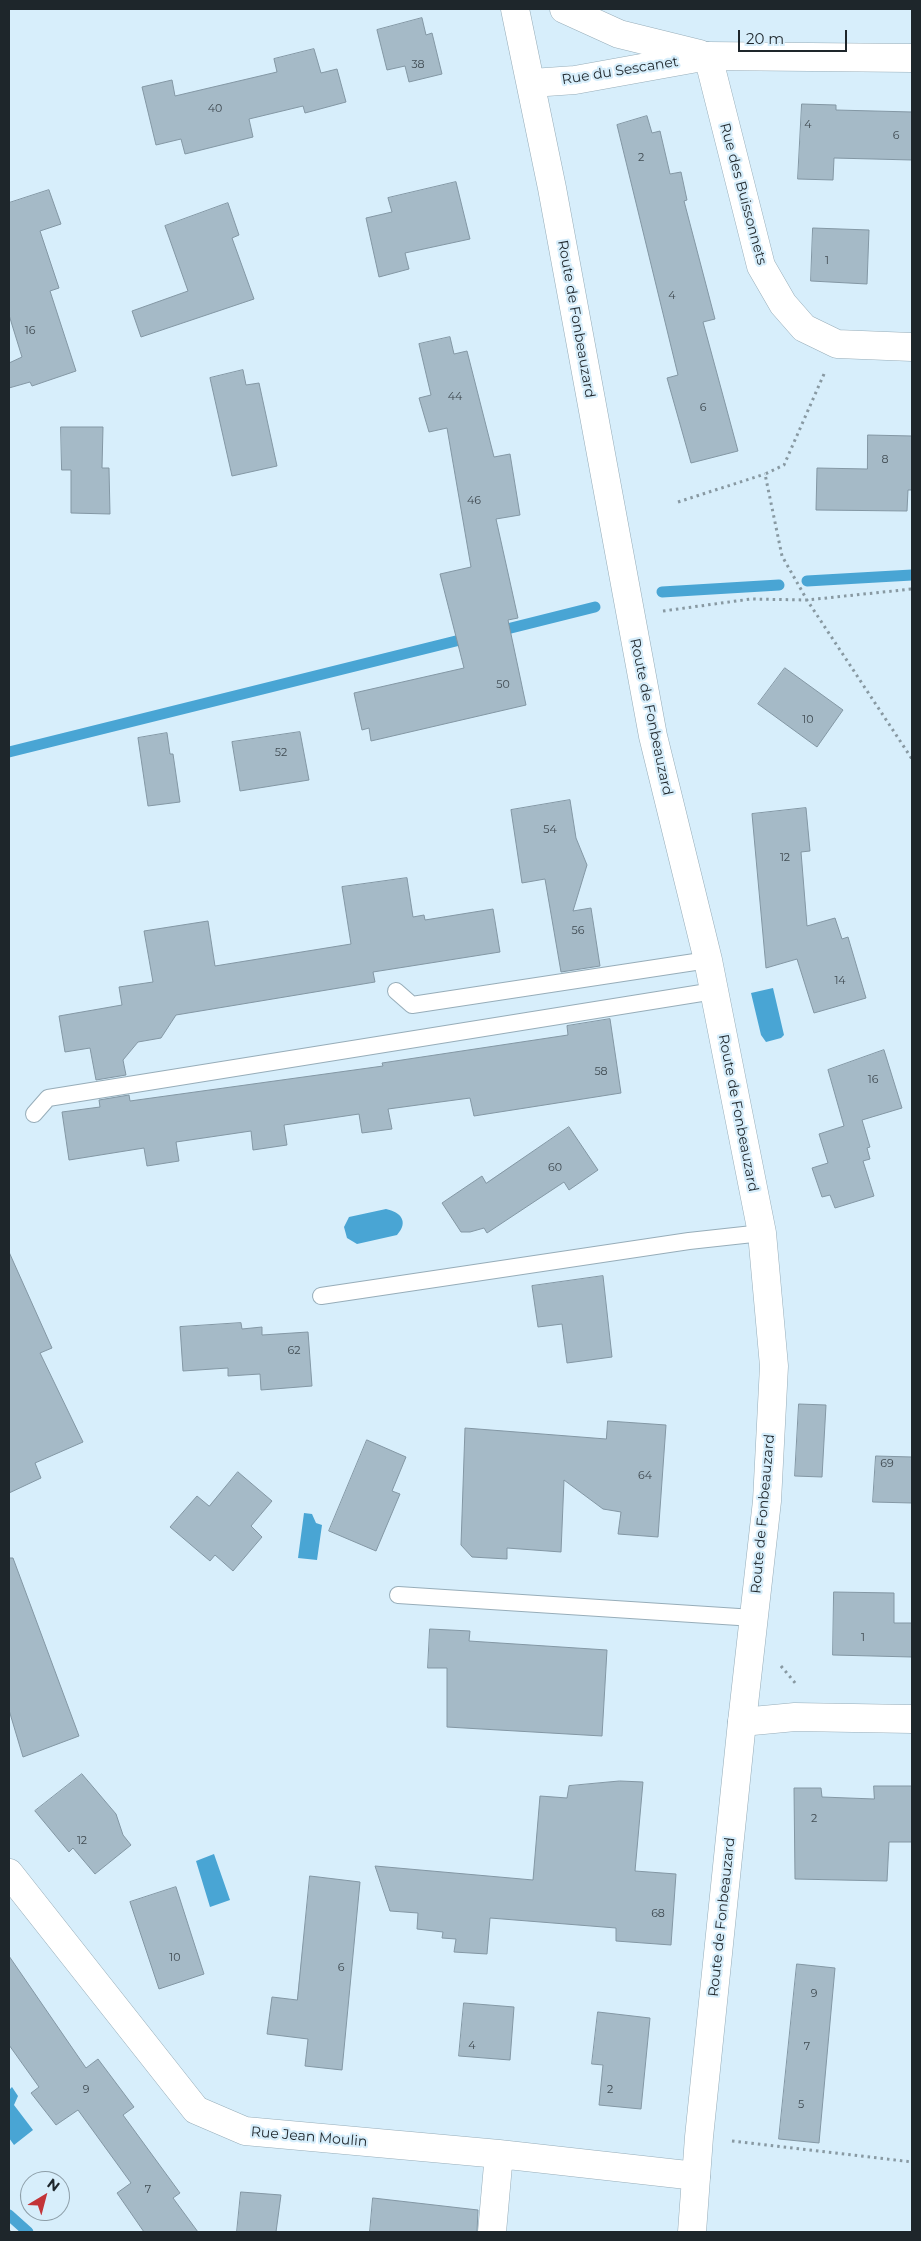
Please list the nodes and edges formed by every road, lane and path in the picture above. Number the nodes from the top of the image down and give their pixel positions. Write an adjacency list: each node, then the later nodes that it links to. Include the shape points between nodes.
1 (515, 9): 5 (street, Route de Fonbeauzard)
2 (564, 9): 3 (street, Rue du Sescanet, via 619,34)
3 (708, 56): 4 (street, Rue du Sescanet); 5 (street, Rue du Sescanet, via 574,80); 6 (street, Rue des Buissonnets, via 760,266 782,304 804,328)
4 (912, 58)
5 (532, 83): 14 (street, Route de Fonbeauzard, via 653,736)
6 (837, 344): 7 (street, Rue des Buissonnets); 8 (path, via 784,465)
7 (912, 347)
8 (765, 474): 9 (path); 11 (path, via 782,556)
9 (678, 502)
10 (912, 589): 11 (path)
11 (807, 600): 12 (path, via 751,599); 13 (path)
12 (655, 612)
13 (912, 759)
14 (708, 960): 15 (lane, via 412,1005); 16 (street, Route de Fonbeauzard)
15 (396, 991)
16 (714, 991): 17 (lane, via 48,1098); 18 (street, Route de Fonbeauzard)
17 (34, 1114)
18 (762, 1233): 19 (lane, via 689,1240); 21 (street, Route de Fonbeauzard, via 774,1366 767,1501)
19 (321, 1296)
20 (398, 1595): 21 (lane)
21 (754, 1618): 23 (street, Route de Fonbeauzard)
22 (912, 1719): 23 (street, via 795,1717)
23 (742, 1722): 25 (street, Route de Fonbeauzard)
24 (9, 1873): 26 (street, Rue Jean Moulin, via 196,2110 245,2132)
25 (699, 2137): 27 (path); 28 (street, Route de Fonbeauzard)
26 (499, 2154): 28 (street, Rue Jean Moulin); 29 (street)
27 (912, 2162)
28 (696, 2176): 30 (street, Route de Fonbeauzard)
29 (492, 2232)
30 (692, 2232)

